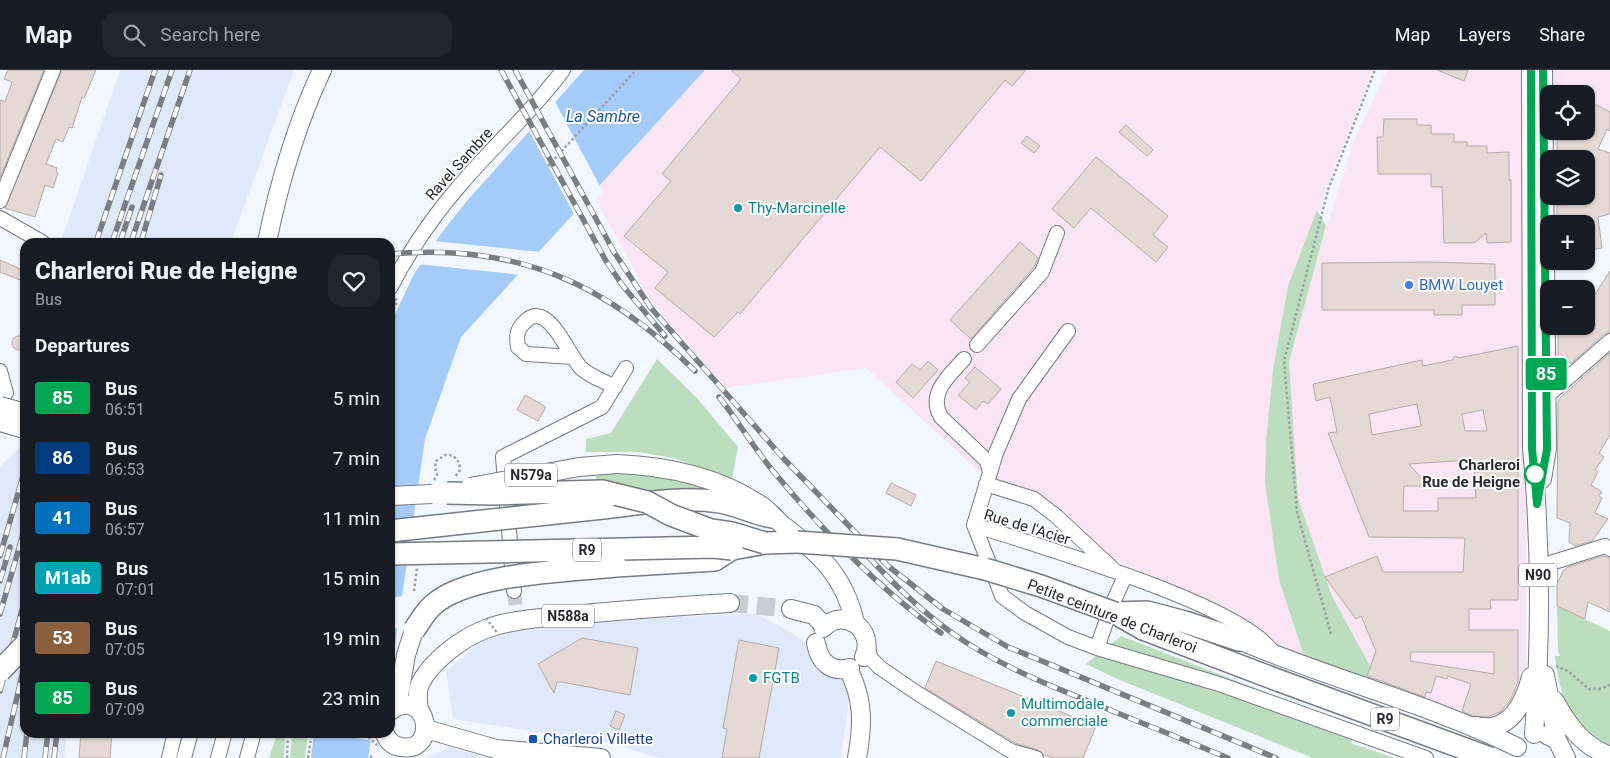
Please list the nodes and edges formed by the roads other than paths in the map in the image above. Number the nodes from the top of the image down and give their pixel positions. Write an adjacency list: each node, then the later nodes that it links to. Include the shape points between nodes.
1 (53, 70): 6 (street)
2 (322, 70): 10 (main road, via 295,136)
3 (563, 70): 11 (street, Ravel Sambre, via 431,220)
4 (1531, 70): 28 (main road, N90, via 1532,448)
5 (1543, 70): 20 (main road, N90)
6 (0, 201)
7 (0, 218): 9 (street)
8 (1057, 233): 14 (street, via 1042,272)
9 (35, 238)
10 (268, 238)
11 (395, 285)
12 (1068, 331): 25 (street, via 1019,399)
13 (1610, 341): 20 (street)
14 (977, 345)
15 (573, 357): 19 (street, via 581,368)
16 (964, 358): 25 (street, via 940,386 936,409 987,461)
17 (626, 368): 19 (street)
18 (0, 371): 21 (street)
19 (615, 387): 38 (street, via 602,408 503,457)
20 (1546, 397): 28 (main road, N90, via 1547,449)
21 (3, 400): 22 (main road, bridge)
22 (20, 410)
23 (0, 422): 24 (main road, bridge)
24 (20, 428)
25 (988, 478): 30 (street); 37 (street, via 1034,499)
26 (446, 493): 27 (main road, N579a, bridge); 29 (main road, N579a, bridge, via 549,472 617,464 664,467 720,484 765,508); 32 (highway, bridge, via 602,491 647,502 705,528)
27 (395, 496)
28 (1537, 504): 36 (main road, N90)
29 (772, 517): 31 (highway, bridge, via 740,506 681,499); 42 (main road, N579a, via 816,550 832,569 845,591)
30 (974, 525): 37 (street, Rue de l'Acier); 47 (street, Rue de l'Acier, via 1002,596 1068,637)
31 (395, 530)
32 (765, 543): 34 (highway, Petite ceinture de Charleroi / R9); 41 (highway, Petite ceinture de Charleroi / R9, bridge, via 855,545 937,557 1041,586)
33 (1610, 549): 36 (street, via 1605,546)
34 (732, 550): 35 (highway, Petite ceinture de Charleroi / R9, bridge, via 704,547); 43 (highway, bridge, via 715,560 488,580 465,586 432,606)
35 (395, 554)
36 (1538, 567): 46 (main road, N90)
37 (1122, 575): 47 (street); 49 (street, Rue de l'Acier, via 1199,604 1245,626)
38 (514, 591)
39 (730, 602): 55 (main road, N588a, via 516,616 467,638 450,650 420,685 417,696)
40 (791, 609): 44 (main road, via 814,615)
41 (1145, 621): 45 (highway, via 1185,622); 78 (highway, Petite ceinture de Charleroi / R9, bridge, via 1280,681)
42 (855, 623): 44 (main road, via 839,619); 50 (main road, via 863,630)
43 (414, 630): 53 (main road)
44 (821, 632): 50 (main road, via 818,653 822,661 839,670)
45 (1239, 640): 49 (main road)
46 (1539, 645): 52 (main road, N90); 57 (main road, via 1526,698 1518,711 1507,722 1492,727); 59 (main road, N90)
47 (1097, 648): 69 (street, Rue de l'Acier, via 1219,684)
48 (20, 650): 51 (highway, bridge)
49 (1274, 655): 56 (main road)
50 (857, 659): 76 (main road, via 862,733); 77 (street, via 870,657 917,693 1011,751)
51 (0, 671)
52 (1547, 688): 65 (main road, N90); 68 (main road, via 1578,736 1598,752)
53 (395, 700)
54 (395, 708): 55 (main road, via 409,705)
55 (419, 710): 58 (main road, N588a)
56 (1438, 713): 57 (main road); 69 (street)
57 (1462, 723): 67 (main road)
58 (426, 729): 66 (main road, via 415,745); 75 (main road, via 496,749)
59 (1534, 734): 65 (main road, via 1548,735); 67 (main road, via 1525,738)
60 (174, 738): 71 (street)
61 (189, 738): 72 (street)
62 (223, 738): 73 (street)
63 (252, 738): 74 (street)
64 (380, 739): 66 (main road, via 386,738)
65 (1557, 740): 70 (main road)
66 (395, 752)
67 (1515, 752)
68 (1610, 756)
69 (1423, 757)
70 (1572, 757)
71 (169, 758)
72 (184, 758)
73 (218, 758)
74 (247, 758)
75 (601, 758)
76 (858, 758)
77 (1036, 758)
78 (1490, 758)

